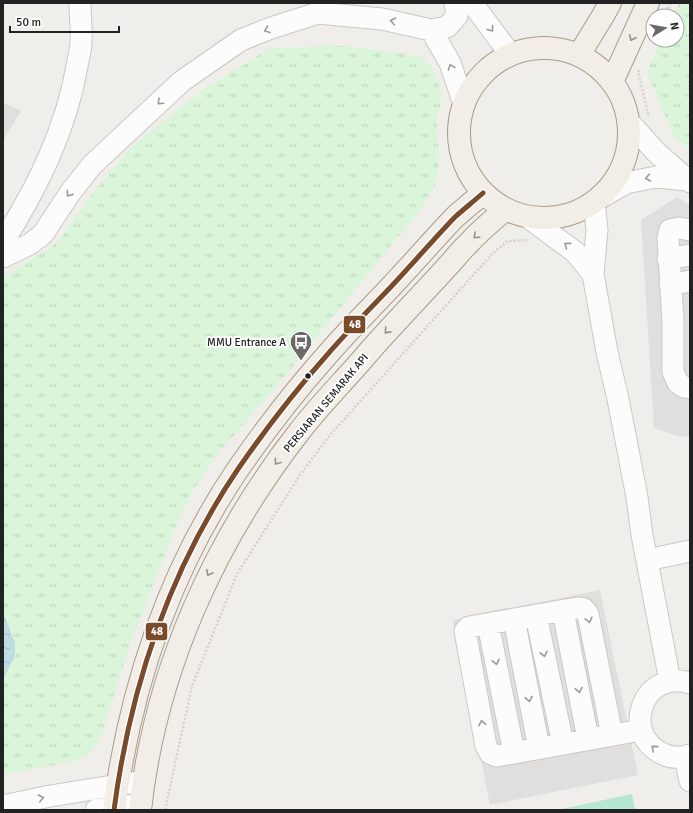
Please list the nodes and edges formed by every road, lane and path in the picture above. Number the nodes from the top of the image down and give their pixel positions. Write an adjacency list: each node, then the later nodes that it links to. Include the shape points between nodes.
1 (80, 3): 21 (street, via 81,42 65,116 43,171)
2 (455, 3): 7 (street, via 457,16 447,27)
3 (472, 3): 8 (street, one-way to 8)
4 (610, 3): 9 (main road)
5 (648, 3): 12 (main road, one-way to 12)
6 (319, 8): 7 (street, one-way to 6); 23 (street, one-way to 23, via 241,40 182,81 92,165)
7 (431, 30): 14 (street, one-way to 7, via 450,63)
8 (510, 54): 9 (main road, via 533,48 549,48); 14 (main road, via 491,66 474,83)
9 (579, 55): 12 (main road, via 597,67)
10 (640, 66): 16 (path, via 638,72)
11 (690, 77): 13 (path)
12 (612, 82): 15 (main road, via 622,100)
13 (690, 91)
14 (464, 104): 18 (main road, via 459,127 461,151 469,174)
15 (628, 120): 17 (street, via 656,152); 19 (main road, via 629,142 624,163 614,182)
16 (650, 121)
17 (688, 181): 19 (street, one-way to 19, via 656,177 634,181)
18 (483, 193): 20 (main road); 51 (main road, via 456,217 326,356 237,470 182,567 166,606 139,685)
19 (597, 200): 22 (main road, via 580,211 563,217); 30 (street)
20 (505, 210): 22 (main road); 49 (main road, PERSIARAN SEMARAK API, one-way to 49, via 468,243 299,432 238,521 206,580 178,651 158,714)
21 (22, 211): 23 (street, via 26,217 35,221); 26 (street)
22 (529, 218): 30 (street, one-way to 22, via 575,252)
23 (52, 221): 28 (street, via 43,234 30,244)
24 (690, 230): 29 (street, via 670,230)
25 (530, 240): 55 (path, via 508,242 493,253 330,436 300,475 237,574 192,686)
26 (3, 242)
27 (690, 255): 29 (street)
28 (3, 256)
29 (668, 259): 31 (street)
30 (593, 274): 36 (street)
31 (680, 283): 32 (street)
32 (681, 319): 33 (street)
33 (682, 354): 34 (street, via 673,372 678,383)
34 (690, 388)
35 (690, 551): 36 (street)
36 (647, 560): 40 (street)
37 (562, 611): 38 (street); 41 (street, one-way to 41, via 577,608 584,609 588,614); 45 (street, one-way to 45)
38 (536, 616): 39 (street); 46 (street, one-way to 46)
39 (514, 619): 47 (street, one-way to 47); 47 (street, via 488,624 514,753)
40 (680, 682): 42 (street, via 660,685 645,699)
41 (606, 707): 42 (street); 44 (street)
42 (641, 709): 43 (street)
43 (641, 730): 44 (street); 48 (street, one-way to 43, via 671,756 658,752)
44 (612, 735): 45 (street)
45 (588, 739): 46 (street)
46 (563, 744): 47 (street)
47 (539, 748)
48 (688, 756): 50 (street)
49 (144, 780): 51 (street); 53 (main road, PERSIARAN SEMARAK API)
50 (690, 781)
51 (118, 785): 52 (street, one-way to 51); 54 (main road)
52 (3, 806)
53 (141, 807): 54 (street)
54 (108, 809)
55 (165, 810)

